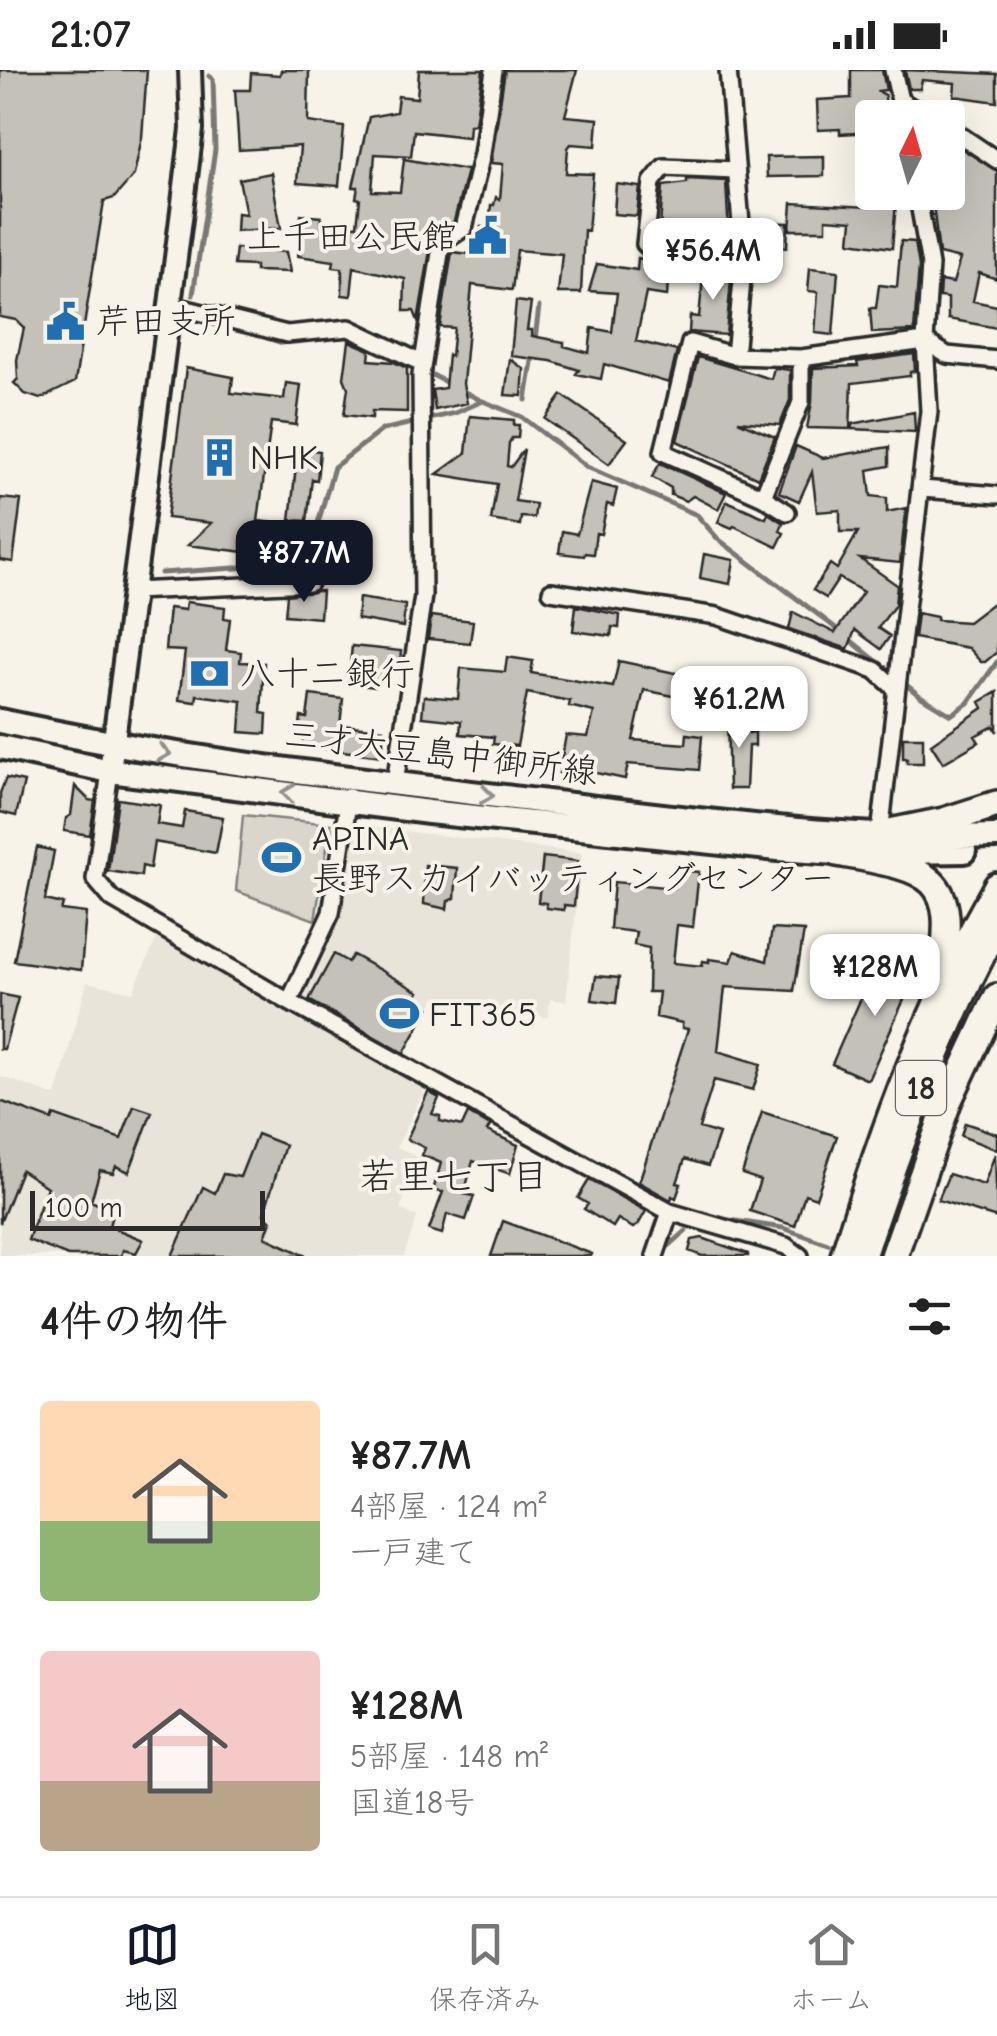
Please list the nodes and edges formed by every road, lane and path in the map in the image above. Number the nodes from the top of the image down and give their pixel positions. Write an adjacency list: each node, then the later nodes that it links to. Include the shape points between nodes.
1 (190, 70): 11 (street, via 192,129)
2 (494, 70): 16 (street, via 464,228 443,242 440,253)
3 (728, 70): 8 (street)
4 (894, 70): 5 (street)
5 (900, 100)
6 (965, 138): 7 (street)
7 (997, 160)
8 (736, 170): 10 (street); 10 (street, via 664,168 652,182 644,244 654,252)
9 (920, 210): 12 (street, via 930,265)
10 (744, 259): 13 (street)
11 (170, 304): 16 (street, via 288,334 348,328); 22 (street)
12 (925, 341): 14 (street); 15 (street, via 947,355); 17 (street)
13 (735, 356): 14 (street); 19 (street, via 690,343 663,452)
14 (802, 358): 19 (street, via 802,402)
15 (997, 360)
16 (422, 368): 30 (street, via 423,596)
17 (922, 490): 18 (street); 24 (street)
18 (997, 495)
19 (764, 498): 20 (street)
20 (787, 512)
21 (309, 583): 22 (street)
22 (134, 591): 26 (street)
23 (552, 591): 24 (street, via 717,616)
24 (898, 679): 33 (street)
25 (0, 721): 26 (main road, 三才大豆島中御所線)
26 (113, 746): 28 (street); 29 (main road, 三才大豆島中御所線, one-way to 29)
27 (0, 747): 28 (main road, 三才大豆島中御所線)
28 (110, 770): 31 (main road, 三才大豆島中御所線, one-way to 28); 41 (street, via 95,879 112,898)
29 (350, 777): 30 (main road, 三才大豆島中御所線); 31 (street)
30 (395, 783): 33 (main road, 三才大豆島中御所線, one-way to 33, via 777,829)
31 (349, 802): 36 (main road, 三才大豆島中御所線); 41 (street, via 331,913)
32 (997, 804): 33 (highway)
33 (880, 834): 34 (main road, 三才大豆島中御所線)
34 (997, 836)
35 (997, 849): 36 (main road, 三才大豆島中御所線)
36 (837, 853): 42 (highway, 18, via 910,866 946,902 949,922)
37 (997, 886): 42 (highway, 18)
38 (997, 926): 47 (highway, 18, via 937,1048)
39 (997, 953): 48 (highway, 18, via 917,1134)
40 (997, 997): 49 (highway, 18, via 948,1102)
41 (289, 1002): 43 (street)
42 (934, 1004): 46 (highway, 18)
43 (670, 1212): 44 (street); 45 (street)
44 (655, 1256)
45 (800, 1256)
46 (844, 1256)
47 (862, 1256)
48 (878, 1256)
49 (894, 1256)

